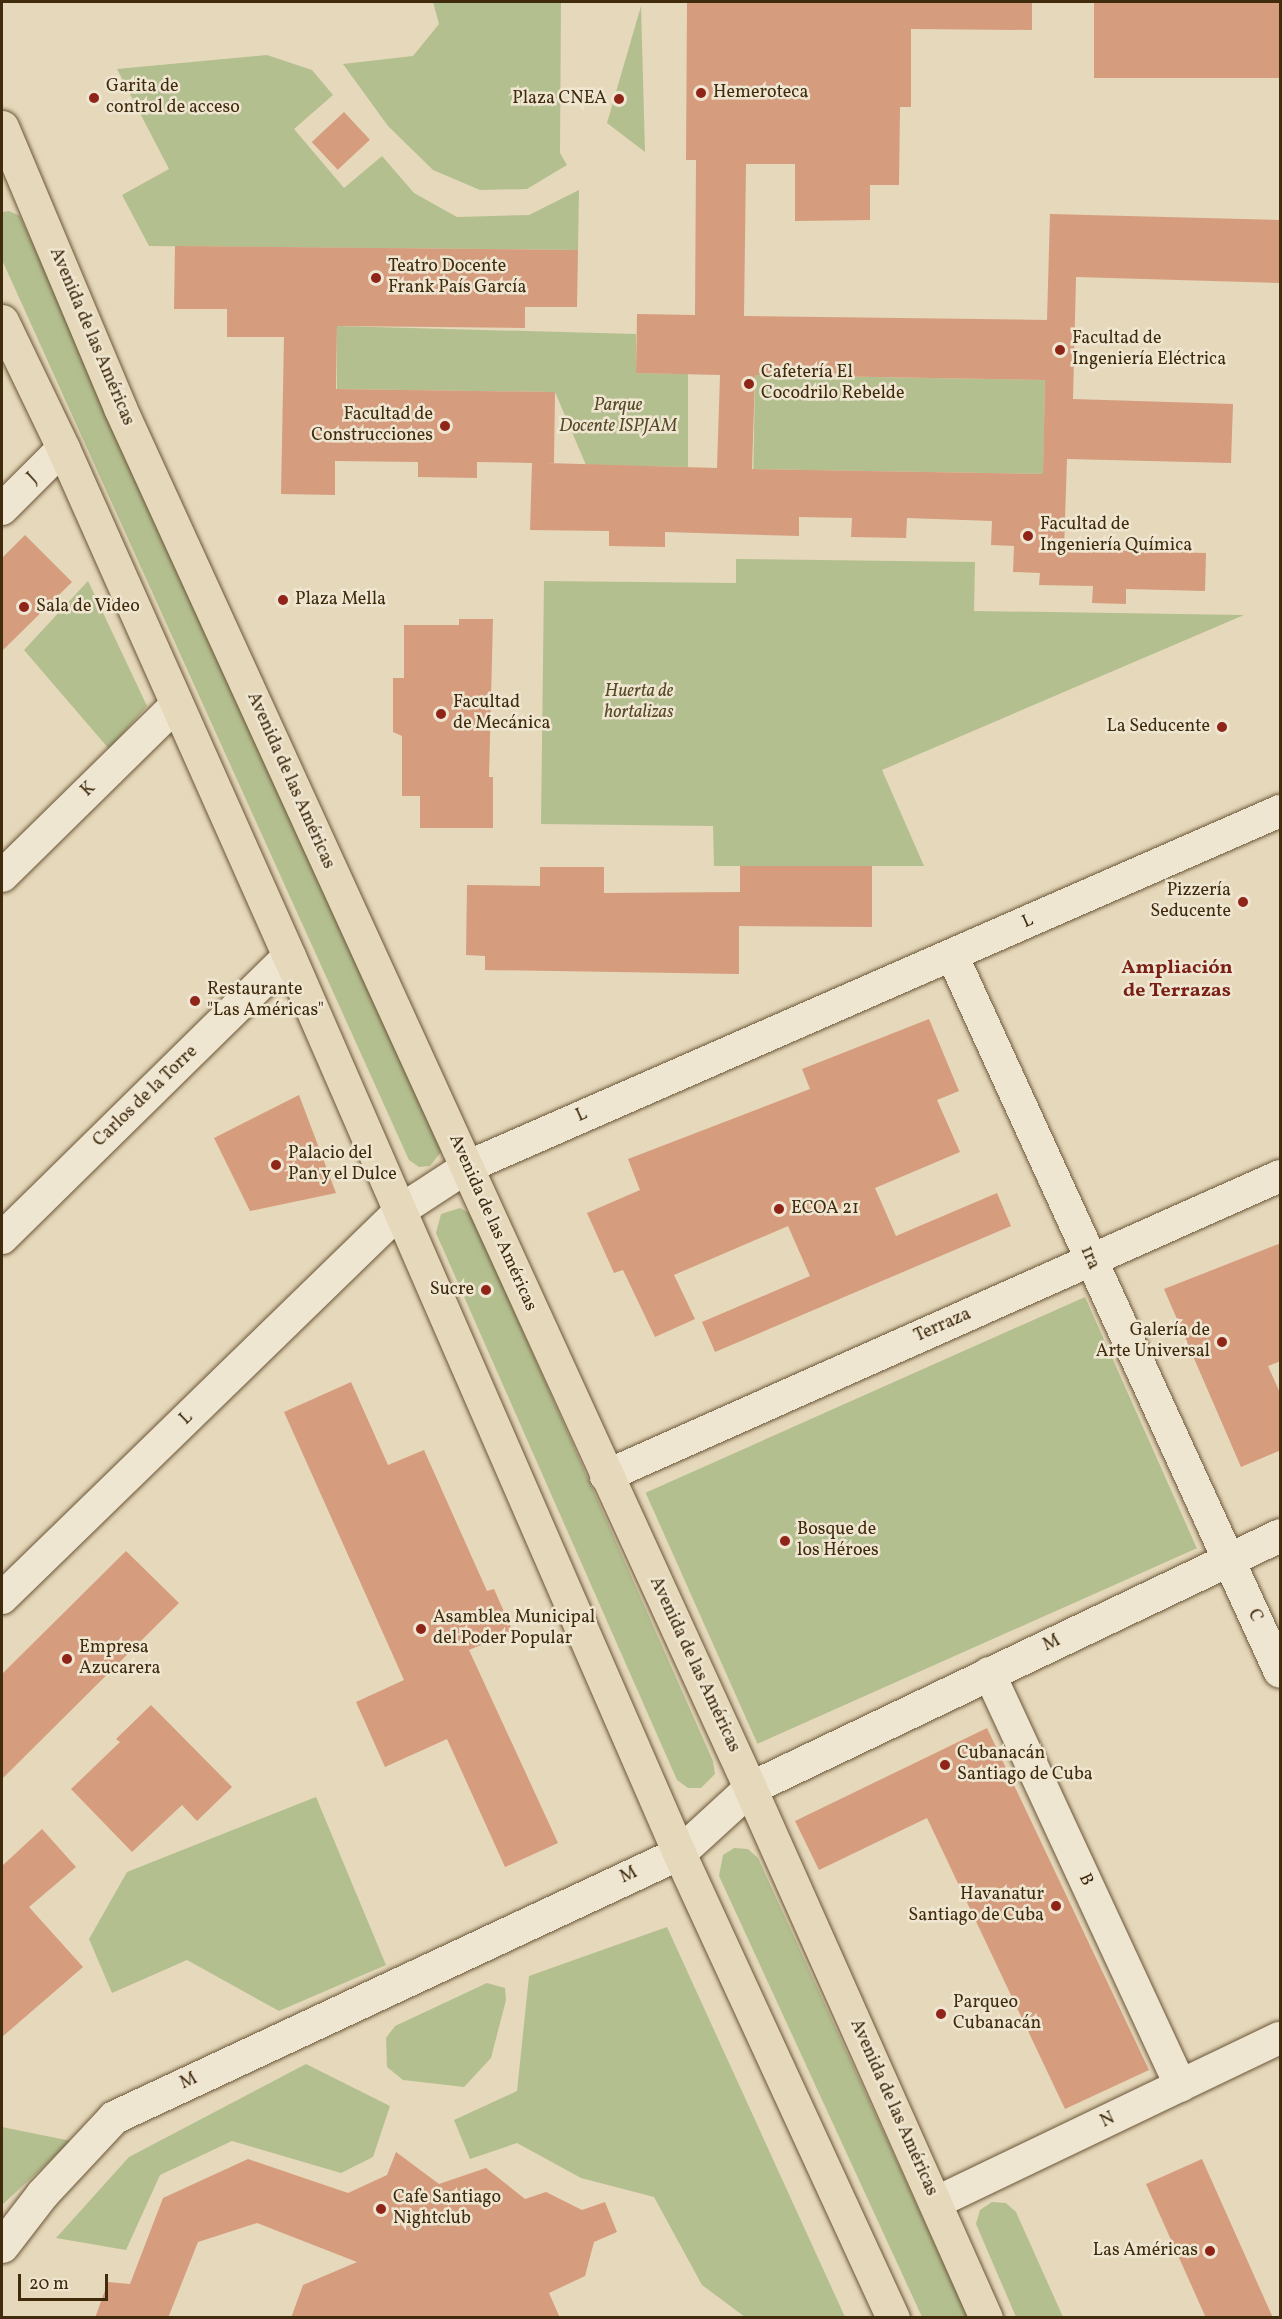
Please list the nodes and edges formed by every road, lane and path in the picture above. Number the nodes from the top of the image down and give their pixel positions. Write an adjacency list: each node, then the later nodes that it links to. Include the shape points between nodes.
1 (4, 140): 10 (main road, Avenida de las Américas, via 120,408)
2 (2, 321): 3 (main road)
3 (63, 448): 4 (street, J); 5 (main road)
4 (2, 509)
5 (177, 704): 7 (street, K); 9 (main road)
6 (1281, 811): 8 (street, L)
7 (2, 876)
8 (952, 955): 10 (street, L); 14 (street, 1ra)
9 (289, 956): 12 (main road); 13 (street, Carlos de la Torre)
10 (467, 1167): 12 (street, L); 15 (main road, Avenida de las Américas)
11 (1281, 1176): 14 (street, Terraza)
12 (401, 1210): 18 (street, L); 22 (main road)
13 (2, 1238)
14 (1091, 1261): 15 (street, Terraza); 17 (street, 1ra)
15 (606, 1476): 21 (main road, Avenida de las Américas)
16 (1281, 1535): 17 (street, M)
17 (1227, 1560): 19 (street, C); 20 (street, M)
18 (2, 1598)
19 (1281, 1672)
20 (989, 1673): 21 (street, M); 24 (street, B)
21 (750, 1788): 22 (street, M); 25 (main road, Avenida de las Américas)
22 (679, 1853): 26 (street, M, via 114,2117 42,2194); 27 (main road)
23 (1281, 2038): 24 (street, N)
24 (1181, 2086): 25 (street, N)
25 (935, 2203): 28 (main road, Avenida de las Américas)
26 (2, 2246)
27 (893, 2318)
28 (986, 2318)

